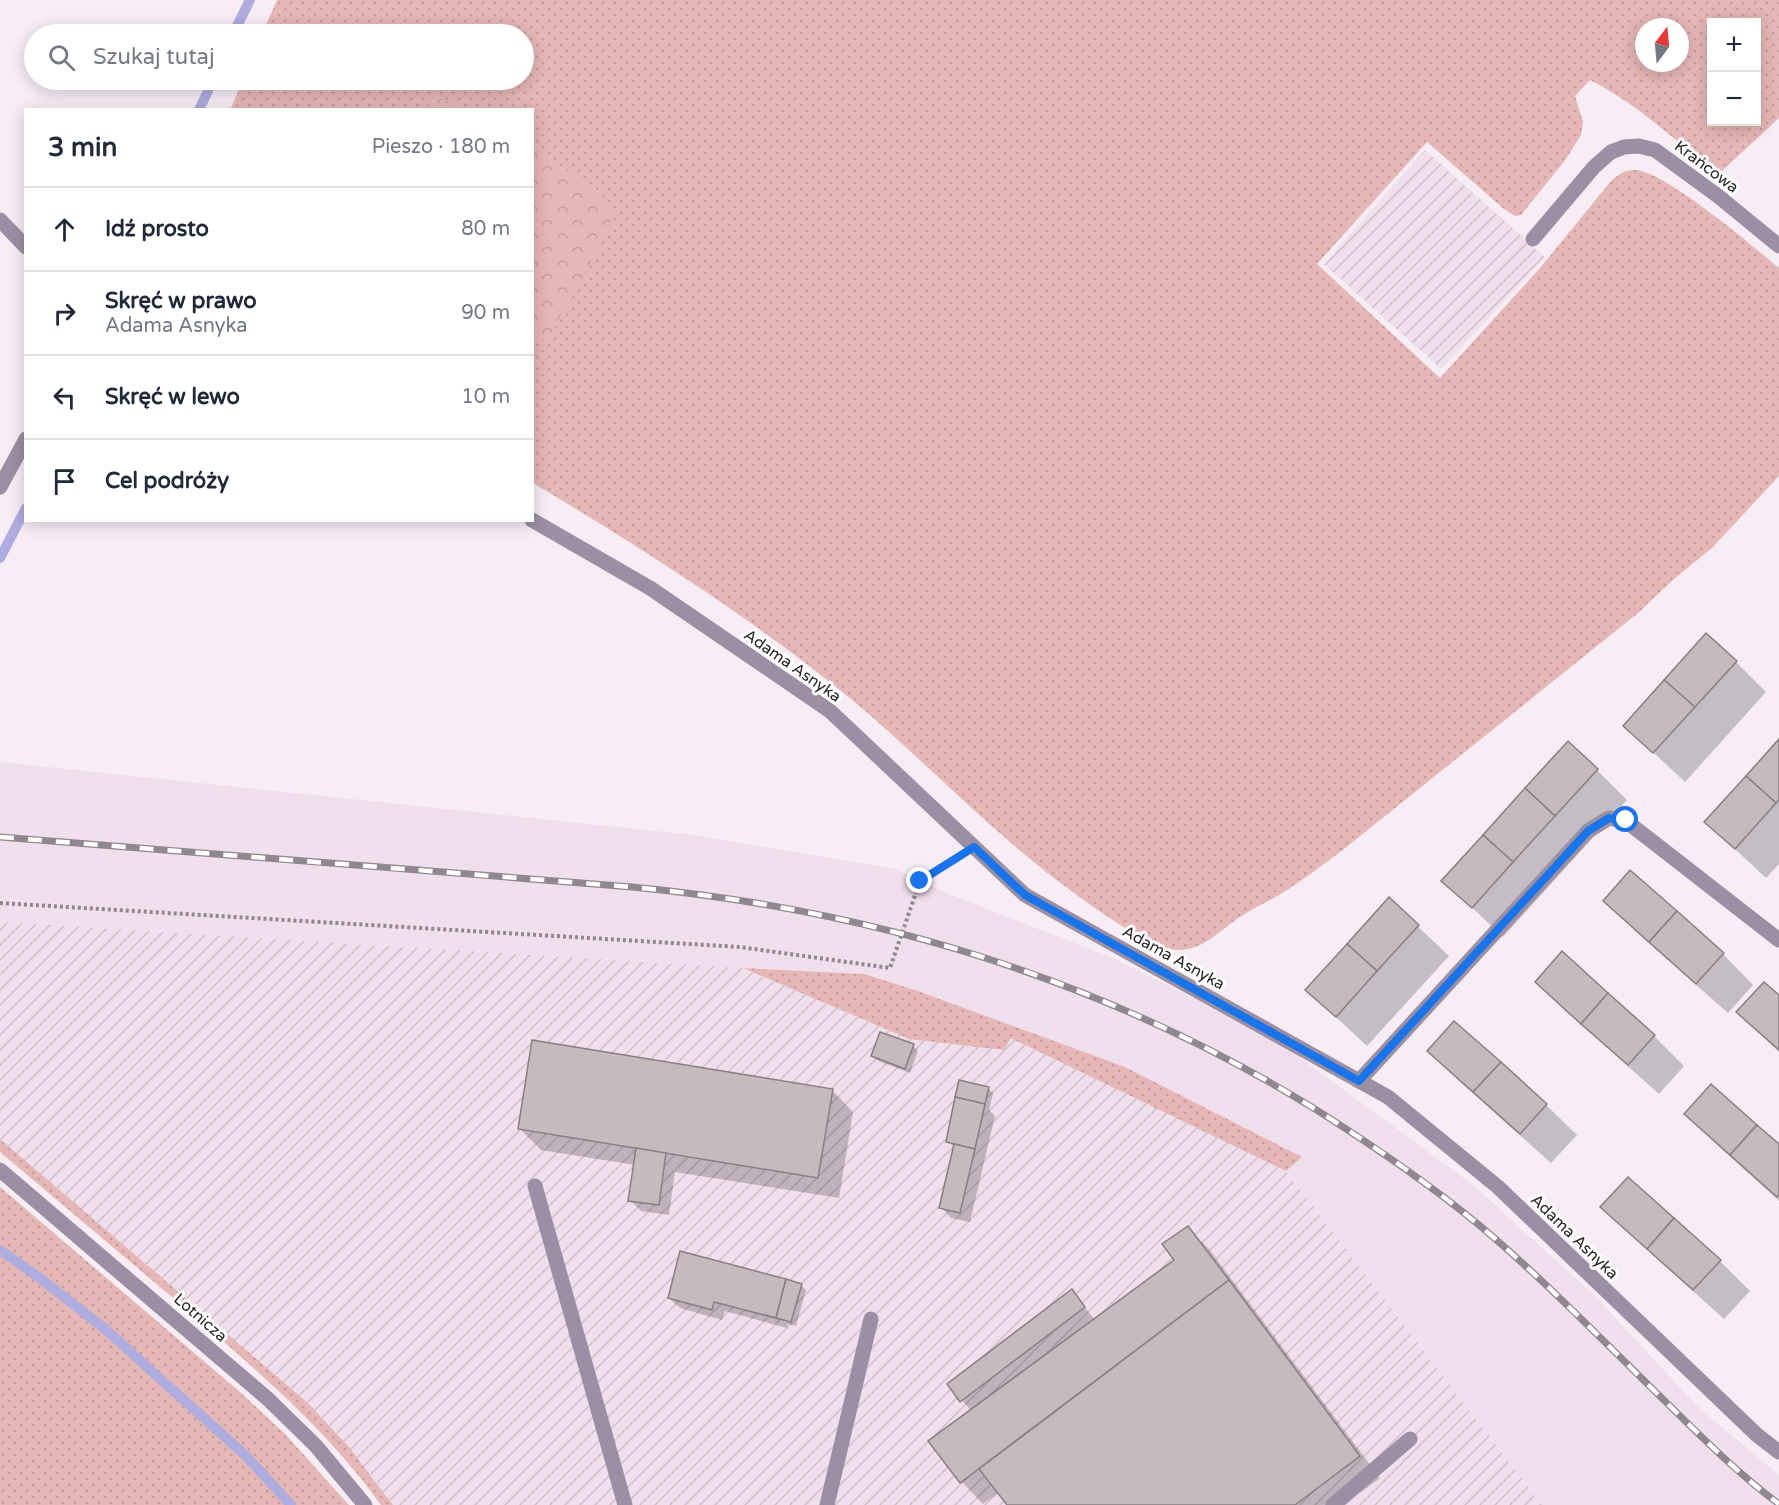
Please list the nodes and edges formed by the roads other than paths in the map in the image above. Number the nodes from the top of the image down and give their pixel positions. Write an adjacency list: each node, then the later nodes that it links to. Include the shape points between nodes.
1 (0, 220): 3 (street)
2 (1533, 239): 4 (street, Krańcowa, via 1611,152 1639,146 1655,150)
3 (24, 245)
4 (1779, 246)
5 (24, 443): 6 (street)
6 (0, 487)
7 (534, 521): 9 (street, Adama Asnyka, via 650,588 830,711 1025,895)
8 (1779, 940): 9 (street, via 1626,820 1609,818 1588,831)
9 (1359, 1081): 14 (street, Adama Asnyka, via 1388,1096 1498,1187)
10 (0, 1170): 15 (street, Lotnicza, via 268,1399 311,1441)
11 (535, 1186): 16 (street)
12 (871, 1319): 17 (street)
13 (1410, 1438): 18 (street)
14 (1779, 1452)
15 (365, 1505)
16 (625, 1505)
17 (827, 1505)
18 (1333, 1505)

